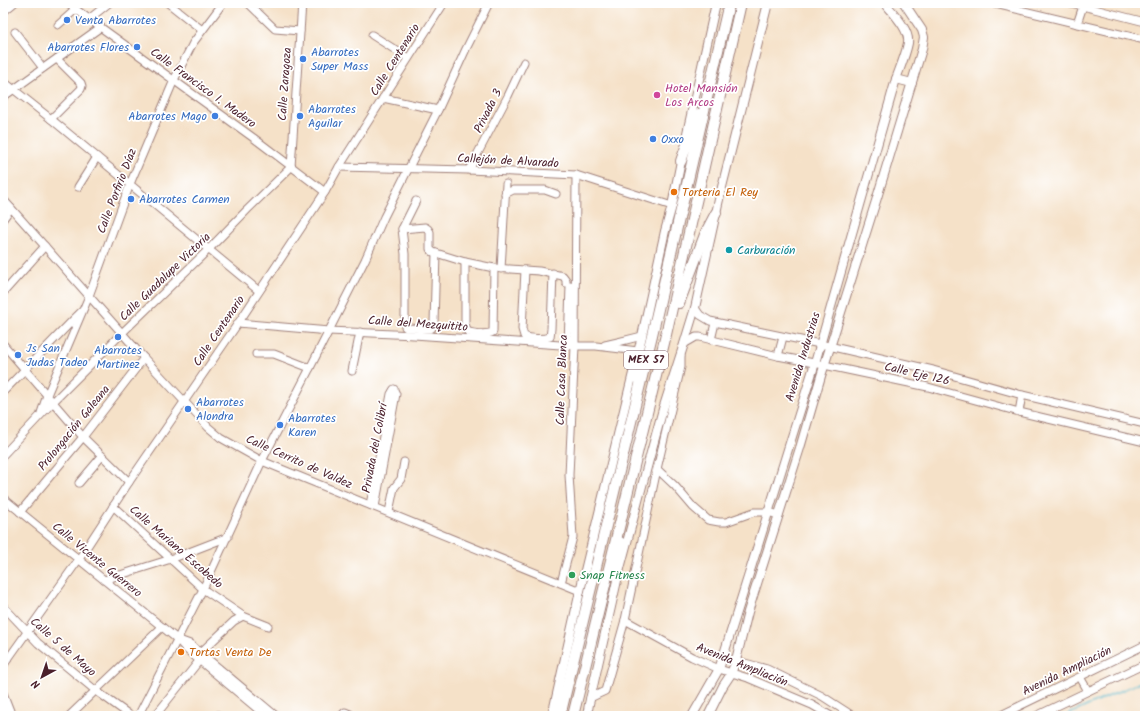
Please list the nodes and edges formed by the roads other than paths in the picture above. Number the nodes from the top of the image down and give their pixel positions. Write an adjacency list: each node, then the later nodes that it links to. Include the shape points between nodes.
1 (14, 3): 20 (street)
2 (67, 3): 19 (street, Calle Francisco I. Madero)
3 (109, 3): 21 (street)
4 (168, 3): 26 (street)
5 (248, 3): 27 (street, via 275,29)
6 (302, 3): 27 (street, Calle Zaragoza)
7 (444, 3): 31 (street, Calle Centenario)
8 (489, 3): 43 (street)
9 (716, 3): 46 (main road)
10 (729, 3): 35 (highway, MEX 57)
11 (741, 3): 87 (highway, MEX 57)
12 (768, 3): 64 (main road)
13 (885, 3): 36 (main road, Avenida Industrias, via 906,32 908,42)
14 (904, 3): 39 (main road, Avenida Industrias, via 924,37)
15 (990, 3): 23 (street)
16 (1071, 3): 18 (street)
17 (222, 4): 26 (street, Calle Porfirio Díaz)
18 (1083, 6): 22 (street); 23 (street)
19 (76, 9): 21 (street, Calle Francisco I. Madero); 24 (street)
20 (3, 12)
21 (90, 19): 25 (street, Calle Francisco I. Madero)
22 (1145, 22)
23 (1077, 24): 30 (street)
24 (58, 25)
25 (101, 27): 32 (street); 37 (street, Calle Francisco I. Madero)
26 (202, 30): 37 (street, Calle Porfirio Díaz)
27 (300, 31): 47 (street, Calle Zaragoza)
28 (15, 32): 34 (street)
29 (372, 35): 31 (street)
30 (1145, 40)
31 (408, 58): 42 (street, Calle Centenario)
32 (57, 59): 34 (street); 44 (street, via 82,86)
33 (524, 62): 50 (street, Privada 3)
34 (43, 68): 40 (street)
35 (713, 73): 46 (highway); 109 (highway, MEX 57)
36 (896, 79): 39 (main road); 58 (main road, Avenida Industrias)
37 (174, 80): 47 (street, Calle Francisco I. Madero); 52 (street, Calle Porfirio Díaz)
38 (3, 81): 40 (street)
39 (912, 83): 61 (main road, Avenida Industrias)
40 (14, 89): 41 (street); 44 (street)
41 (3, 97)
42 (383, 98): 43 (street); 48 (street, Calle Centenario)
43 (438, 110): 49 (street)
44 (52, 119): 45 (street)
45 (97, 157): 52 (street); 54 (street)
46 (681, 162): 62 (main road)
47 (291, 167): 55 (street, Calle Francisco I. Madero); 68 (street, Calle Guadalupe Victoria)
48 (339, 167): 49 (street, Callejón de Alvarado); 55 (street, Calle Centenario)
49 (408, 168): 50 (street, Callejón de Alvarado); 82 (street)
50 (470, 170): 51 (street, Callejón de Alvarado)
51 (576, 175): 62 (street, Callejón de Alvarado); 74 (street)
52 (130, 184): 68 (street); 77 (street, Calle Porfirio Díaz)
53 (506, 184): 56 (street)
54 (78, 187)
55 (325, 192): 75 (street, Calle Centenario)
56 (505, 194): 57 (street, via 513,190 545,190); 71 (street)
57 (556, 194)
58 (863, 197): 61 (main road); 91 (main road, Avenida Industrias)
59 (3, 199): 63 (street, Calle Cerrito de Valdez)
60 (416, 201): 66 (street)
61 (876, 201): 94 (main road, Avenida Industrias)
62 (672, 206): 85 (main road)
63 (11, 208): 65 (street); 67 (street, Calle Cerrito de Valdez)
64 (716, 213): 78 (main road); 87 (highway, via 706,232)
65 (3, 219)
66 (402, 229): 69 (street, via 428,229); 69 (street, via 407,328 430,329 434,323)
67 (45, 246): 76 (street); 77 (street, Calle Cerrito de Valdez)
68 (209, 249): 75 (street); 84 (street, Calle Guadalupe Victoria)
69 (433, 251): 70 (street)
70 (465, 262): 71 (street); 71 (street, via 464,323 470,333 493,332)
71 (498, 268): 72 (street)
72 (525, 270): 73 (street); 73 (street, via 522,329 524,336 527,337 550,337)
73 (555, 274): 74 (street, via 559,280)
74 (570, 285): 92 (street, Calle Casa Blanca)
75 (259, 291): 81 (street, Calle Centenario)
76 (3, 293)
77 (89, 296): 79 (street, Calle Porfirio Díaz); 84 (street, Calle Cerrito de Valdez)
78 (695, 308): 80 (street, Calle Eje 126, via 700,315); 90 (main road)
79 (83, 311): 103 (street); 107 (street, Calle Porfirio Díaz)
80 (715, 322): 86 (street, Calle Eje 126); 88 (street)
81 (238, 323): 82 (street, Calle del Mezquitito); 111 (street, Calle Centenario)
82 (329, 331): 83 (street, Calle del Mezquitito); 102 (street)
83 (360, 332): 92 (street, Calle del Mezquitito); 104 (street)
84 (122, 333): 99 (street, Calle Cerrito de Valdez); 110 (street, Calle Guadalupe Victoria)
85 (642, 336): 93 (street, Calle del Mezquitito); 95 (main road)
86 (784, 337): 91 (street, Calle Eje 126); 98 (street)
87 (665, 339): 130 (highway, MEX 57)
88 (711, 340): 90 (street, Calle Eje 126, via 696,337); 98 (street, Calle Eje 126)
89 (3, 344): 103 (street)
90 (684, 344): 97 (main road)
91 (820, 344): 94 (street, Calle Eje 126); 100 (main road, Avenida Industrias)
92 (572, 345): 93 (street, Calle del Mezquitito); 137 (street, Calle Casa Blanca, via 569,475 573,537)
93 (596, 346): 95 (street, Calle del Mezquitito)
94 (830, 347): 101 (main road, Avenida Industrias); 108 (street, Calle Eje 126, via 933,370)
95 (638, 352): 109 (highway); 139 (main road)
96 (256, 354): 102 (street, via 274,354)
97 (681, 354): 121 (street, via 681,367); 135 (main road, via 661,415)
98 (778, 356): 100 (street, Calle Eje 126)
99 (144, 358): 111 (street, Calle Cerrito de Valdez); 115 (street, Prolongación Galeana)
100 (814, 363): 101 (street, Calle Eje 126); 129 (main road, Avenida Industrias)
101 (824, 365): 112 (street, Calle Eje 126, via 928,387); 131 (main road, Avenida Industrias)
102 (310, 368): 119 (street)
103 (24, 370): 106 (street); 107 (street)
104 (352, 371)
105 (394, 390): 126 (street, Privada del Colibrí, via 396,394)
106 (3, 392)
107 (47, 395): 110 (street); 113 (street, Calle Porfirio Díaz)
108 (1022, 395): 112 (street); 114 (street, Calle Eje 126)
109 (637, 397): 171 (highway, MEX 57)
110 (53, 402): 113 (street, Calle Guadalupe Victoria); 115 (street)
111 (184, 402): 119 (street, Calle Cerrito de Valdez, via 221,438); 122 (street, Calle Centenario)
112 (1019, 412): 116 (street, Calle Eje 126)
113 (41, 415): 117 (street, Calle Guadalupe Victoria)
114 (1145, 424)
115 (83, 437): 118 (street); 127 (street, Prolongación Galeana)
116 (1145, 442)
117 (3, 454)
118 (102, 456): 122 (street); 123 (street)
119 (262, 461): 126 (street, Calle Cerrito de Valdez); 132 (street)
120 (404, 462): 128 (street, via 401,479 394,488)
121 (657, 469): 129 (street, via 708,520 726,522 754,512); 142 (street)
122 (129, 482): 125 (street, Calle Centenario)
123 (80, 483)
124 (3, 498): 127 (street, Calle Vicente Guerrero)
125 (113, 506): 133 (street, Calle Centenario); 134 (street, Calle Mariano Escobedo)
126 (372, 506): 128 (street, Calle Cerrito de Valdez)
127 (20, 512): 133 (street, Calle Vicente Guerrero)
128 (388, 512): 137 (street, Calle Cerrito de Valdez)
129 (768, 512): 131 (street); 149 (main road, Avenida Industrias)
130 (622, 515): 135 (highway); 172 (highway, MEX 57)
131 (779, 515): 150 (main road, Avenida Industrias, via 748,612)
132 (228, 537): 134 (street); 138 (street)
133 (79, 559): 136 (street, Calle Vicente Guerrero); 145 (street, Calle Centenario)
134 (171, 559): 136 (street); 138 (street, Calle Mariano Escobedo)
135 (618, 576): 161 (main road)
136 (104, 580): 144 (street, Calle Vicente Guerrero)
137 (561, 583): 139 (street, Calle Cerrito de Valdez)
138 (204, 589): 141 (street, Calle Mariano Escobedo); 146 (street)
139 (580, 591): 170 (main road)
140 (5, 611): 145 (street, Calle 5 de Mayo)
141 (243, 616): 143 (street, Calle Mariano Escobedo); 148 (street, via 234,621)
142 (625, 620): 154 (street, Avenida Ampliación); 161 (street, via 605,691)
143 (268, 626)
144 (162, 627): 146 (street, Calle Vicente Guerrero); 158 (street)
145 (26, 632): 153 (street, Calle Centenario); 158 (street, Calle 5 de Mayo)
146 (177, 639): 148 (street, via 190,644); 151 (street); 166 (street)
147 (1145, 645): 157 (street, Avenida Ampliación)
148 (200, 653): 156 (street)
149 (723, 657): 150 (street, Avenida Ampliación); 154 (main road, Avenida Industrias)
150 (736, 660): 155 (main road, Avenida Industrias); 177 (street, Avenida Ampliación, via 766,669 822,696)
151 (199, 661): 156 (street); 167 (street)
152 (1145, 664): 159 (street)
153 (3, 666)
154 (719, 670): 155 (street, Avenida Ampliación); 174 (main road, Avenida Industrias)
155 (731, 674): 175 (main road, Avenida Industrias); 176 (street, Avenida Ampliación, via 748,678 812,705)
156 (223, 676): 162 (street)
157 (1080, 677): 159 (street); 178 (street, Avenida Ampliación)
158 (95, 690): 164 (street); 165 (street, Calle 5 de Mayo)
159 (1088, 691): 179 (street)
160 (3, 693): 163 (street)
161 (590, 698): 173 (main road)
162 (271, 715)
163 (12, 716)
164 (69, 716)
165 (131, 716)
166 (138, 716)
167 (155, 716)
168 (341, 716): 169 (street, via 345,712)
169 (353, 716)
170 (552, 716)
171 (560, 716)
172 (574, 716)
173 (587, 716)
174 (692, 716)
175 (708, 716)
176 (831, 716)
177 (853, 716)
178 (999, 716)
179 (1036, 716)

